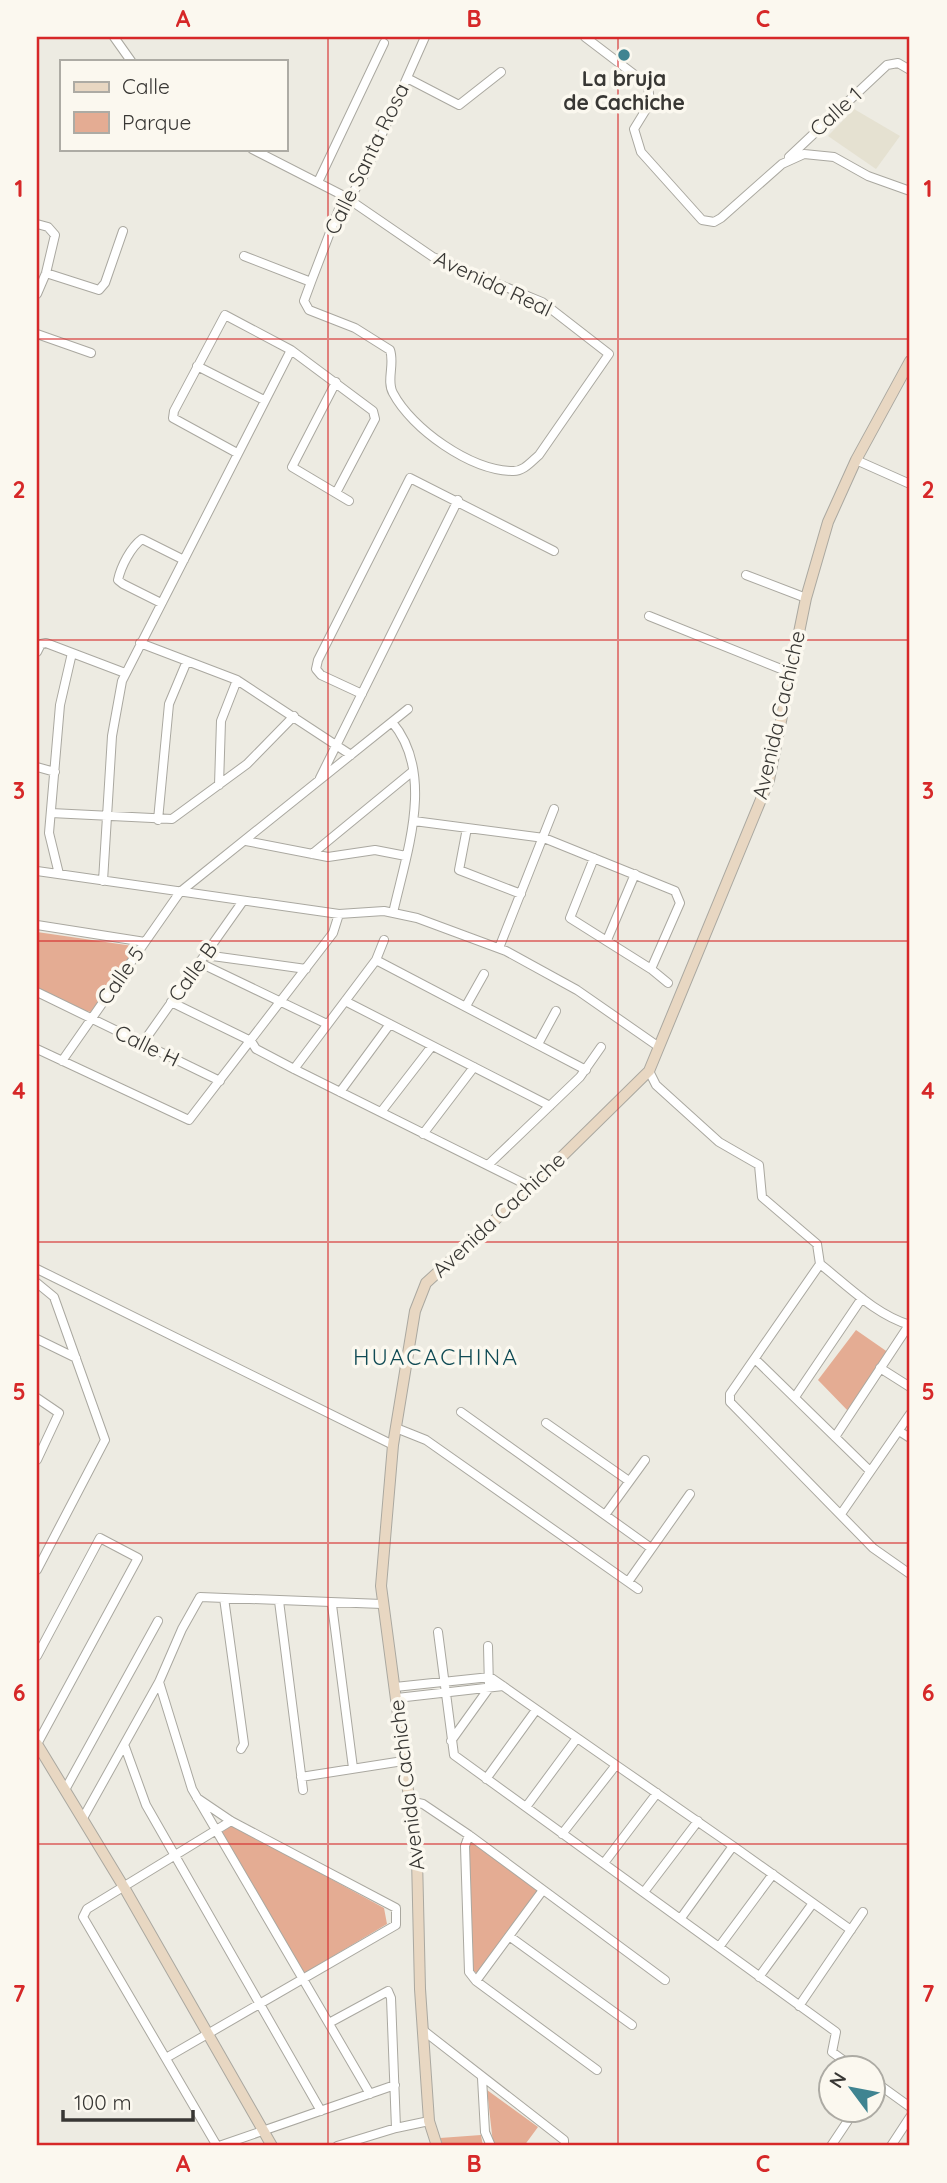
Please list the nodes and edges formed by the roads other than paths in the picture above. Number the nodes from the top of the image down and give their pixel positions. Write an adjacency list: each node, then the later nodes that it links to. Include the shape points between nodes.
1 (114, 37): 5 (street)
2 (425, 37): 8 (street, Calle Santa Rosa)
3 (585, 37): 10 (street, via 648,85 650,103 634,129 636,140 641,152 702,220 721,218)
4 (384, 43): 11 (street)
5 (130, 60)
6 (910, 70): 10 (street, Calle 1, via 893,62)
7 (501, 72): 8 (street, via 459,105)
8 (407, 78): 13 (street, Calle Santa Rosa, via 363,177 354,191)
9 (254, 150): 11 (street, Avenida Real)
10 (782, 164): 12 (street, via 804,154 834,157)
11 (318, 182): 13 (street, Avenida Real)
12 (910, 191)
13 (344, 196): 18 (street, Calle Santa Rosa); 18 (street, Avenida Real, via 433,257 542,302 609,354 539,455 524,468 512,471 432,439 391,391 390,350 355,328 309,310 304,301)
14 (37, 225): 17 (street, via 48,227 55,235)
15 (124, 230): 17 (street, via 99,290)
16 (244, 257): 18 (street)
17 (46, 273): 19 (street)
18 (311, 282)
19 (37, 294)
20 (37, 334): 22 (street)
21 (291, 349): 24 (street, via 225,315); 25 (street); 26 (street)
22 (91, 353)
23 (910, 361): 28 (street)
24 (197, 366): 26 (street); 27 (street, via 173,418)
25 (336, 382): 30 (street, via 375,415); 30 (street, via 292,467)
26 (264, 400): 27 (street)
27 (237, 453): 34 (street)
28 (856, 460): 29 (street); 36 (street, Avenida Cachiche, via 828,522)
29 (910, 484)
30 (336, 493): 32 (street)
31 (458, 500): 33 (street); 46 (street); 46 (street, via 410,478 324,648 316,669)
32 (349, 501)
33 (554, 551)
34 (184, 560): 37 (street); 37 (street, via 142,539 135,544 118,580)
35 (746, 575): 36 (street)
36 (806, 598): 44 (street, Avenida Cachiche)
37 (160, 603): 39 (street)
38 (649, 615): 44 (street)
39 (140, 643): 42 (street); 43 (street)
40 (38, 646): 41 (street, via 46,643)
41 (72, 653): 43 (street); 54 (street, via 62,692)
42 (187, 661): 45 (street); 60 (street, via 169,704)
43 (125, 673): 59 (street, via 112,736)
44 (791, 673): 102 (street, Avenida Cachiche, via 769,779)
45 (237, 680): 48 (street); 56 (street, via 221,721)
46 (362, 694): 50 (street)
47 (408, 709): 49 (street, Calle 5)
48 (294, 716): 50 (street); 56 (street, via 247,764)
49 (392, 722): 51 (street, Calle 5); 53 (street, via 406,740)
50 (337, 744): 51 (street); 55 (street)
51 (351, 755): 55 (street, Calle 5)
52 (37, 767): 54 (street)
53 (413, 771): 61 (street); 65 (street)
54 (55, 772): 58 (street)
55 (319, 781): 64 (street, Calle 5)
56 (219, 785): 60 (street, via 172,819)
57 (554, 809): 63 (street)
58 (51, 813): 59 (street); 69 (street, via 50,846)
59 (107, 817): 60 (street); 71 (street)
60 (158, 820)
61 (414, 821): 62 (street); 66 (street)
62 (467, 828): 63 (street); 73 (street, via 459,870)
63 (544, 838): 67 (street); 73 (street)
64 (246, 841): 65 (street); 72 (street, Calle 5)
65 (312, 854): 66 (street, via 328,857 375,850)
66 (406, 856): 75 (street)
67 (594, 858): 70 (street); 79 (street, via 570,918)
68 (37, 871): 69 (street)
69 (59, 874): 71 (street)
70 (635, 874): 79 (street); 85 (street, via 680,896)
71 (103, 881): 72 (street)
72 (180, 892): 74 (street); 80 (street, Calle 5)
73 (521, 894): 81 (street)
74 (243, 901): 76 (street); 82 (street, Calle B)
75 (393, 913): 76 (street); 81 (street)
76 (339, 914): 84 (street, via 333,933)
77 (37, 925): 80 (street)
78 (384, 940): 83 (street)
79 (607, 940): 85 (street)
80 (145, 942): 94 (street, Calle 5)
81 (499, 948): 102 (street, via 577,990)
82 (203, 959): 84 (street); 90 (street, Calle B); 91 (street)
83 (376, 960): 89 (street); 92 (street)
84 (306, 969): 91 (street)
85 (651, 969): 87 (street)
86 (484, 974): 92 (street)
87 (668, 983)
88 (37, 992): 94 (street, Calle H)
89 (345, 1001): 95 (street); 96 (street)
90 (171, 1002): 97 (street); 98 (street, Calle B)
91 (281, 1002): 95 (street); 97 (street)
92 (466, 1006): 99 (street)
93 (556, 1012): 99 (street)
94 (91, 1019): 98 (street, Calle H); 104 (street, Calle 5)
95 (327, 1024): 106 (street)
96 (390, 1024): 100 (street); 110 (street)
97 (251, 1041): 106 (street); 109 (street)
98 (142, 1044): 109 (street, Calle H)
99 (538, 1044): 107 (street)
100 (432, 1046): 105 (street); 112 (street)
101 (601, 1046): 107 (street)
102 (659, 1047): 108 (street, Avenida Cachiche)
103 (37, 1049): 104 (street)
104 (62, 1061): 109 (street, via 185,1119 193,1117)
105 (474, 1067): 111 (street); 113 (street)
106 (294, 1069): 110 (street)
107 (586, 1070): 111 (street)
108 (649, 1071): 115 (street, Avenida Cachiche); 116 (street, via 656,1085 719,1142 759,1165 762,1197 817,1244)
109 (220, 1081)
110 (340, 1092): 112 (street)
111 (550, 1106): 114 (street)
112 (381, 1112): 113 (street)
113 (424, 1134): 114 (street)
114 (488, 1165): 115 (street)
115 (531, 1187): 131 (street, Avenida Cachiche, via 426,1283 419,1296)
116 (820, 1264): 119 (street); 123 (street)
117 (37, 1269): 135 (street)
118 (37, 1283): 122 (street, via 54,1297)
119 (862, 1298): 120 (street); 126 (street)
120 (909, 1325): 124 (street)
121 (37, 1339): 122 (street)
122 (76, 1358): 145 (street, via 105,1440)
123 (755, 1359): 126 (street); 141 (street, via 730,1394 730,1402)
124 (880, 1368): 125 (street); 133 (street)
125 (910, 1387)
126 (795, 1397): 133 (street)
127 (37, 1398): 136 (street, via 59,1413)
128 (461, 1412): 142 (street)
129 (910, 1414): 132 (street)
130 (546, 1423): 139 (street)
131 (396, 1428): 135 (street, Avenida Cachiche); 148 (street, via 426,1440)
132 (899, 1431): 134 (street); 138 (street)
133 (835, 1437): 138 (street)
134 (910, 1438)
135 (393, 1445): 152 (street, Avenida Cachiche)
136 (37, 1459)
137 (645, 1460): 139 (street)
138 (870, 1471): 141 (street)
139 (629, 1481): 142 (street)
140 (690, 1494): 144 (street)
141 (841, 1514): 147 (street, via 873,1548)
142 (605, 1515): 144 (street)
143 (37, 1548): 145 (street)
144 (652, 1548): 148 (street)
145 (45, 1554): 146 (street)
146 (37, 1570)
147 (910, 1574)
148 (628, 1582): 149 (street)
149 (638, 1589)
150 (224, 1598): 151 (street); 159 (street, via 200,1597); 170 (street)
151 (279, 1601): 153 (street); 174 (street)
152 (382, 1604): 153 (street); 163 (street, Avenida Cachiche)
153 (332, 1605): 173 (street)
154 (158, 1621): 176 (street)
155 (438, 1632): 160 (street)
156 (488, 1646): 158 (street)
157 (37, 1656): 168 (street, via 100,1538 138,1558)
158 (490, 1677): 160 (street); 161 (street); 162 (street)
159 (159, 1682): 169 (street); 179 (street)
160 (444, 1682): 163 (street); 164 (street)
161 (503, 1686): 162 (street); 165 (street)
162 (489, 1688): 164 (street); 167 (street)
163 (396, 1692): 164 (street); 171 (street, Avenida Cachiche)
164 (446, 1692): 167 (street)
165 (537, 1710): 166 (street); 175 (street)
166 (577, 1738): 172 (street); 181 (street)
167 (452, 1741): 175 (street, via 454,1755)
168 (37, 1744): 176 (street)
169 (125, 1746): 182 (street); 189 (street, via 146,1805)
170 (242, 1749)
171 (403, 1761): 173 (street); 180 (street, Avenida Cachiche)
172 (617, 1765): 178 (street); 186 (street)
173 (353, 1768): 174 (street)
174 (301, 1777): 177 (street)
175 (486, 1779): 181 (street)
176 (65, 1788): 182 (street)
177 (303, 1790)
178 (657, 1793): 184 (street); 190 (street)
179 (197, 1798): 183 (street); 185 (street)
180 (409, 1801): 187 (street, via 423,1804); 209 (street, Avenida Cachiche, via 417,1858)
181 (526, 1807): 186 (street)
182 (83, 1818): 192 (street)
183 (231, 1821): 185 (street); 202 (street, via 396,1908 396,1925)
184 (698, 1821): 188 (street); 194 (street)
185 (217, 1830): 189 (street); 202 (street)
186 (562, 1834): 190 (street)
187 (469, 1835): 193 (street); 204 (street, via 467,1963)
188 (733, 1846): 191 (street); 197 (street)
189 (174, 1856): 192 (street); 205 (street)
190 (604, 1863): 194 (street)
191 (773, 1874): 195 (street); 200 (street)
192 (125, 1889): 210 (street); 212 (street, via 87,1909 83,1917)
193 (543, 1890): 199 (street); 203 (street)
194 (644, 1892): 197 (street)
195 (813, 1903): 198 (street); 201 (street)
196 (863, 1912): 198 (street)
197 (681, 1918): 200 (street)
198 (851, 1930): 206 (street)
199 (509, 1936): 204 (street); 208 (street)
200 (719, 1947): 201 (street)
201 (759, 1977): 206 (street)
202 (304, 1979): 205 (street); 207 (street)
203 (666, 1980)
204 (476, 1981): 213 (street)
205 (260, 2005): 210 (street); 219 (street)
206 (799, 2006): 211 (street, via 836,2032)
207 (329, 2023): 215 (street, via 388,1991); 217 (street)
208 (632, 2025)
209 (424, 2031): 214 (street); 221 (street, Avenida Cachiche)
210 (209, 2035): 212 (street); 224 (street)
211 (835, 2054)
212 (166, 2058): 225 (street)
213 (597, 2070)
214 (482, 2078): 229 (street, via 485,2132); 230 (street, via 564,2140)
215 (395, 2085): 217 (street); 223 (street)
216 (888, 2092): 218 (street)
217 (370, 2094): 219 (street)
218 (910, 2107)
219 (321, 2111): 224 (street)
220 (910, 2117): 232 (street)
221 (429, 2121): 223 (street); 228 (street, Avenida Cachiche)
222 (845, 2124): 231 (street)
223 (396, 2128): 227 (street)
224 (263, 2129): 225 (street); 226 (street)
225 (218, 2146)
226 (272, 2146)
227 (337, 2146)
228 (436, 2146)
229 (491, 2146)
230 (564, 2146)
231 (831, 2146)
232 (891, 2146)

